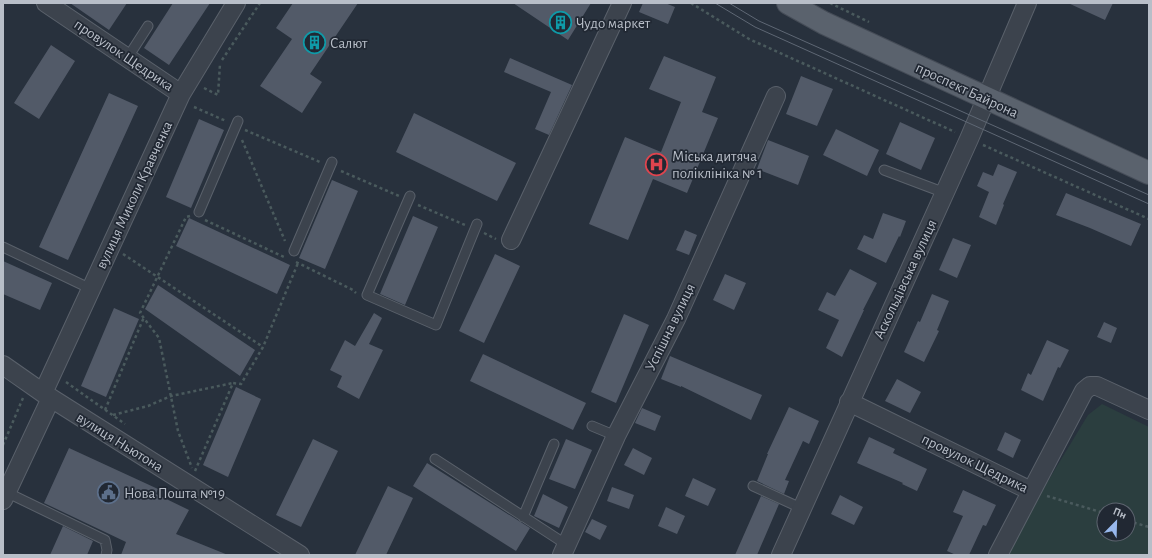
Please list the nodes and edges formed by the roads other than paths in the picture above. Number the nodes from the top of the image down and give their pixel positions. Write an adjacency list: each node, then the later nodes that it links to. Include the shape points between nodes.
1 (46, 3): 7 (street, провулок Щедрика)
2 (236, 3): 9 (street, вулиця Миколи Кравченка)
3 (622, 3): 19 (street)
4 (788, 3): 10 (main road, проспект Байрона)
5 (1028, 3): 10 (street, Аскольдівська вулиця)
6 (148, 26): 7 (lane)
7 (128, 57): 9 (street, провулок Щедрика)
8 (776, 96): 28 (street, Успішна вулиця, via 676,319)
9 (189, 97): 22 (street, вулиця Миколи Кравченка)
10 (986, 98): 14 (main road, проспект Байрона); 15 (street, Аскольдівська вулиця)
11 (237, 123): 17 (lane)
12 (332, 162): 21 (lane)
13 (884, 170): 15 (lane)
14 (1149, 173)
15 (945, 193): 25 (street, Аскольдівська вулиця)
16 (410, 196): 18 (lane, via 367,295 436,325)
17 (197, 215)
18 (477, 224)
19 (511, 240)
20 (3, 247): 22 (lane)
21 (291, 249)
22 (90, 289): 24 (street, вулиця Миколи Кравченка)
23 (3, 365): 24 (street, вулиця Ньютона)
24 (41, 391): 33 (street, вулиця Миколи Кравченка); 37 (street, вулиця Ньютона)
25 (849, 402): 32 (street, провулок Щедрика); 34 (street, Аскольдівська вулиця)
26 (1149, 410): 32 (street, via 1097,386 1090,386 1084,391)
27 (592, 426): 28 (lane)
28 (616, 436): 36 (street, Успішна вулиця)
29 (554, 444): 35 (lane)
30 (435, 459): 35 (lane)
31 (753, 486): 34 (lane)
32 (1031, 491): 40 (street)
33 (5, 496): 38 (lane, via 105,540)
34 (801, 508): 39 (street, Аскольдівська вулиця)
35 (524, 516): 36 (lane)
36 (564, 550)
37 (294, 553)
38 (106, 555)
39 (781, 555)
40 (998, 555)

